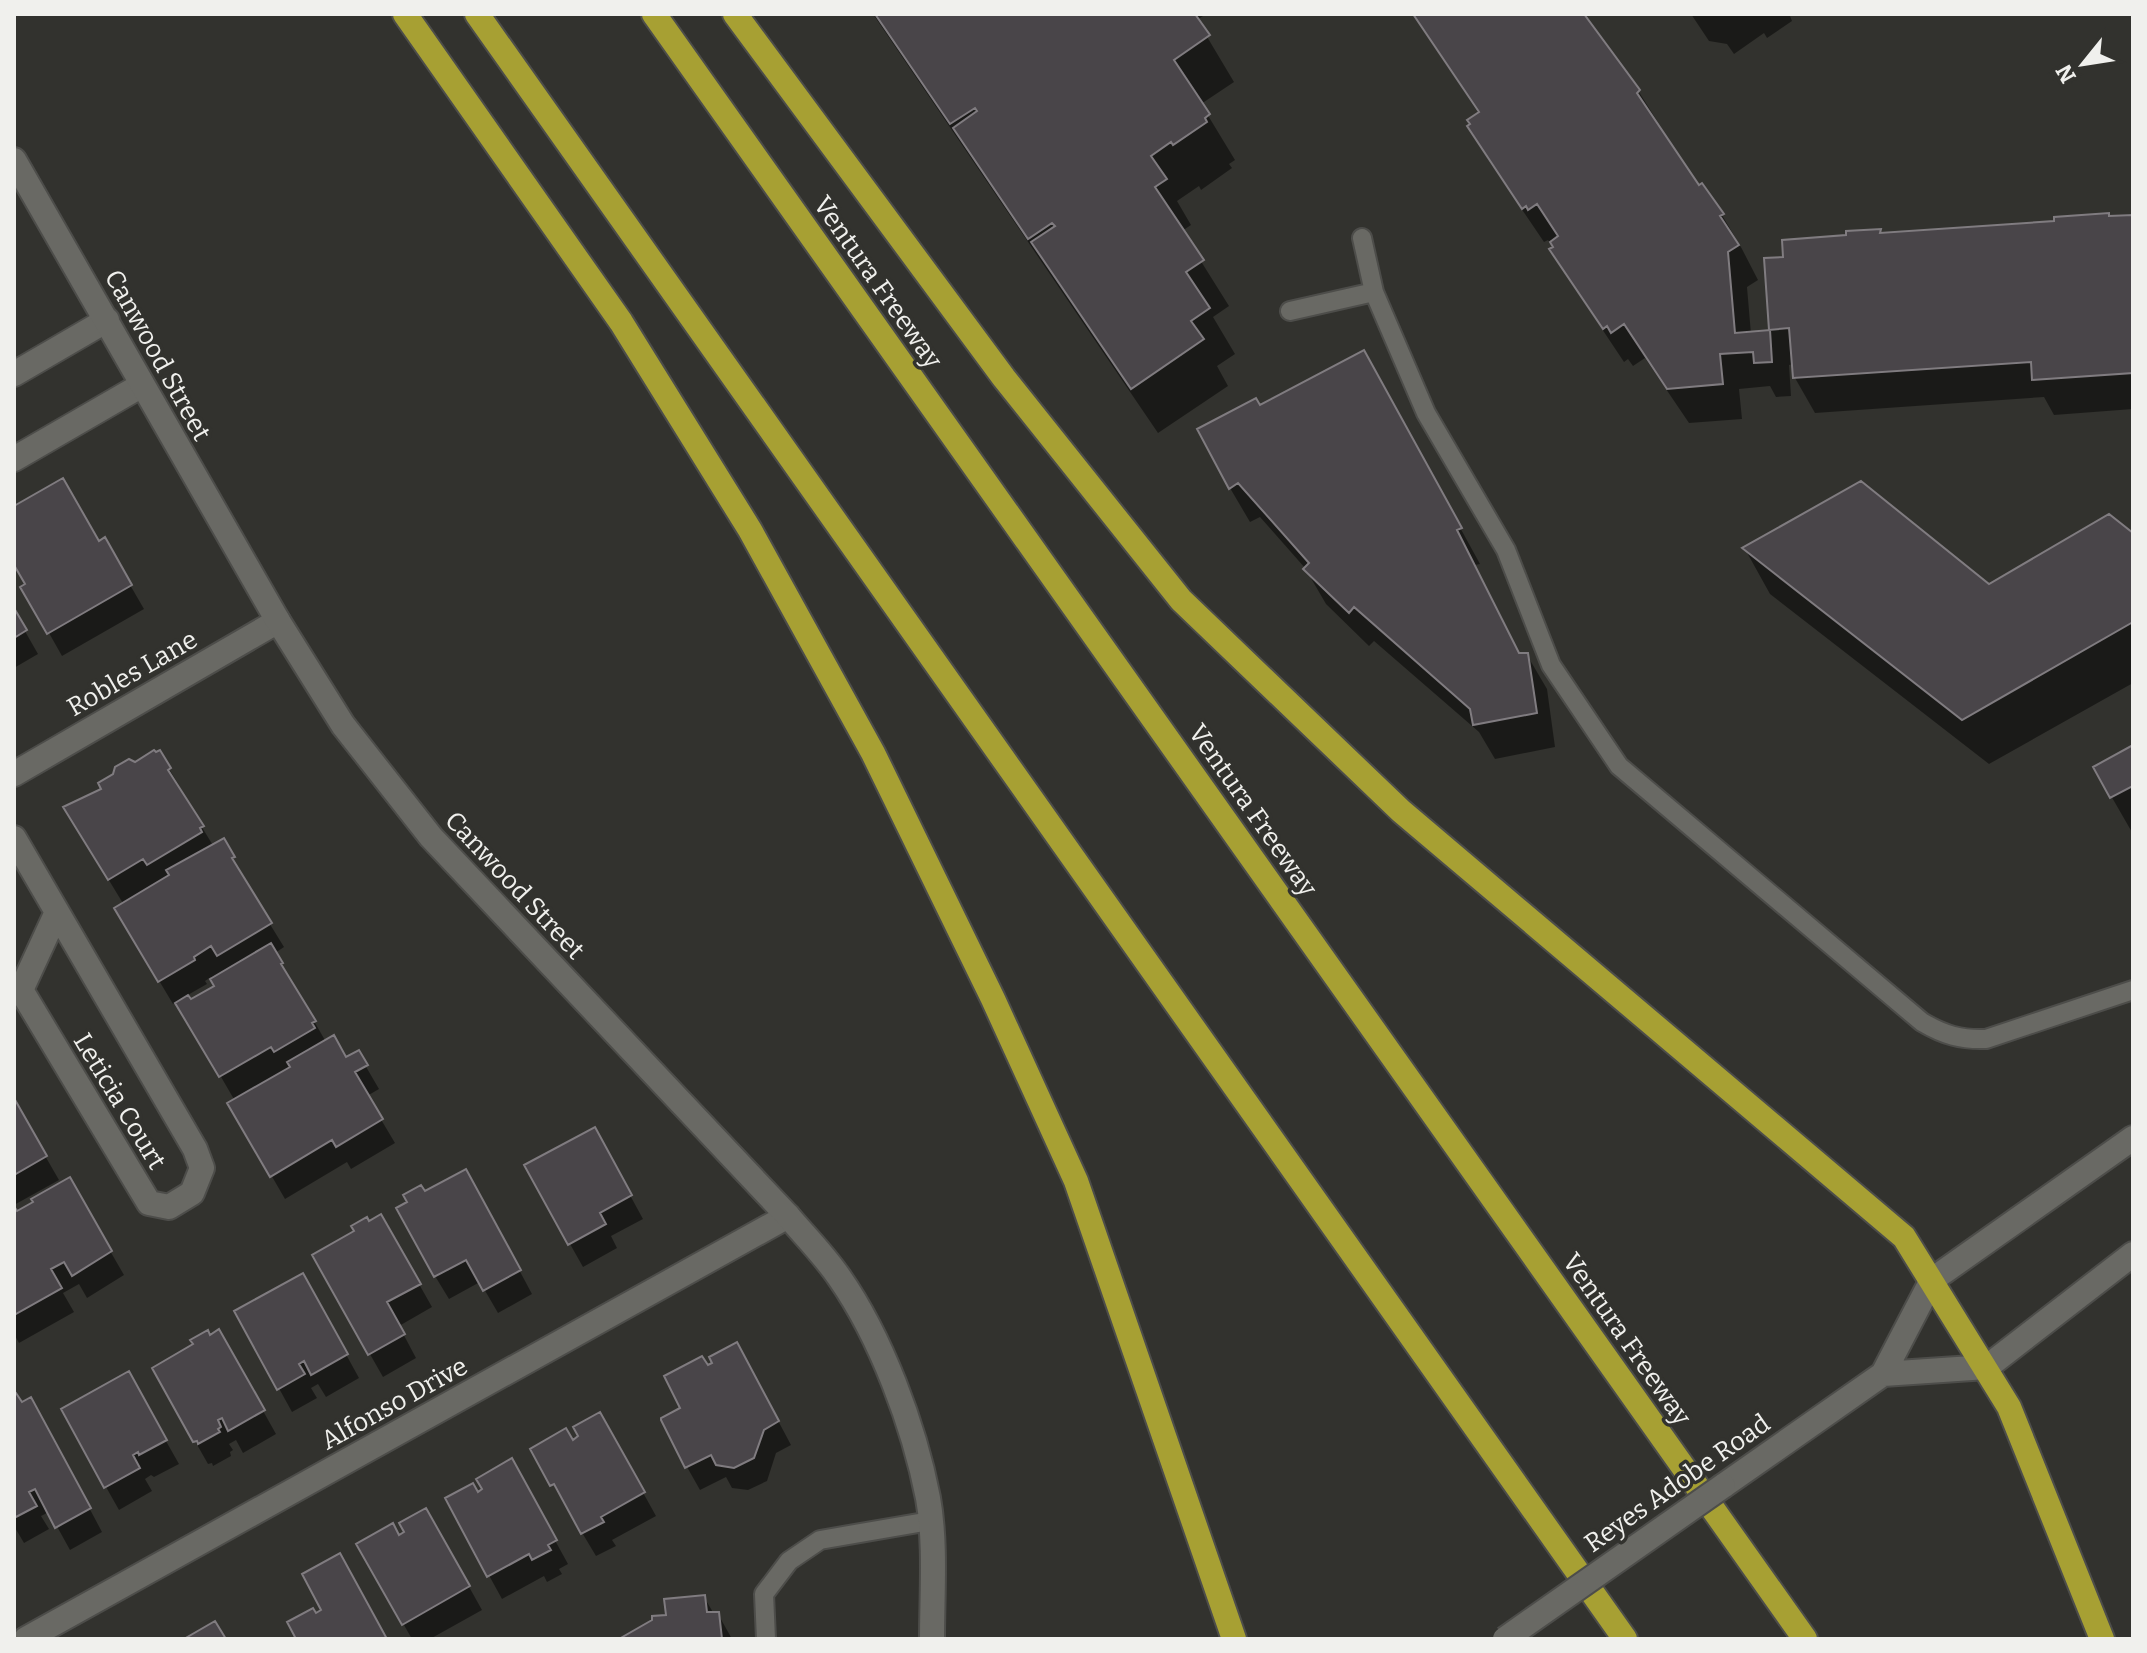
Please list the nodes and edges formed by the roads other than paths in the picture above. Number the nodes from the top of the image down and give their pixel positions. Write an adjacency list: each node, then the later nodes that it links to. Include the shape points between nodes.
1 (405, 14): 29 (highway, via 621,322 750,530 873,753 1076,1181)
2 (477, 14): 31 (highway)
3 (654, 14): 32 (highway, Ventura Freeway)
4 (735, 14): 22 (highway, via 1004,378 1181,600 1401,811 1904,1237)
5 (14, 160): 9 (street, Canwood Street)
6 (1362, 238): 7 (lane)
7 (1374, 292): 8 (lane); 17 (lane, via 1426,413 1506,550 1551,665 1619,766 1922,1022 1943,1034 1986,1039)
8 (1290, 311)
9 (107, 320): 10 (street); 11 (street, Canwood Street)
10 (14, 374)
11 (142, 385): 12 (street); 13 (street, Canwood Street)
12 (14, 459)
13 (278, 621): 14 (street, Robles Lane); 19 (street, Canwood Street, via 343,725 431,837)
14 (14, 774)
15 (14, 838): 16 (street, Leticia Court)
16 (57, 912): 16 (street, Leticia Court, via 195,1149 202,1168 192,1193 169,1207 149,1203 21,990)
17 (2133, 990)
18 (2133, 1138): 22 (street, Reyes Adobe Road)
19 (788, 1216): 25 (street, Canwood Street, via 839,1277 886,1362 914,1440); 26 (street, Alfonso Drive)
20 (2133, 1236): 21 (street)
21 (2129, 1258): 23 (street)
22 (1932, 1280): 23 (highway); 24 (street, Reyes Adobe Road)
23 (1987, 1367): 24 (street, Reyes Adobe Road); 33 (highway, via 2009,1407)
24 (1883, 1374): 30 (street, Reyes Adobe Road, bridge)
25 (930, 1521): 27 (lane, via 820,1540 789,1561 764,1594); 28 (street, Canwood Street)
26 (26, 1639)
27 (766, 1639)
28 (932, 1639)
29 (1234, 1639)
30 (1505, 1639)
31 (1625, 1639)
32 (1805, 1639)
33 (2102, 1639)

